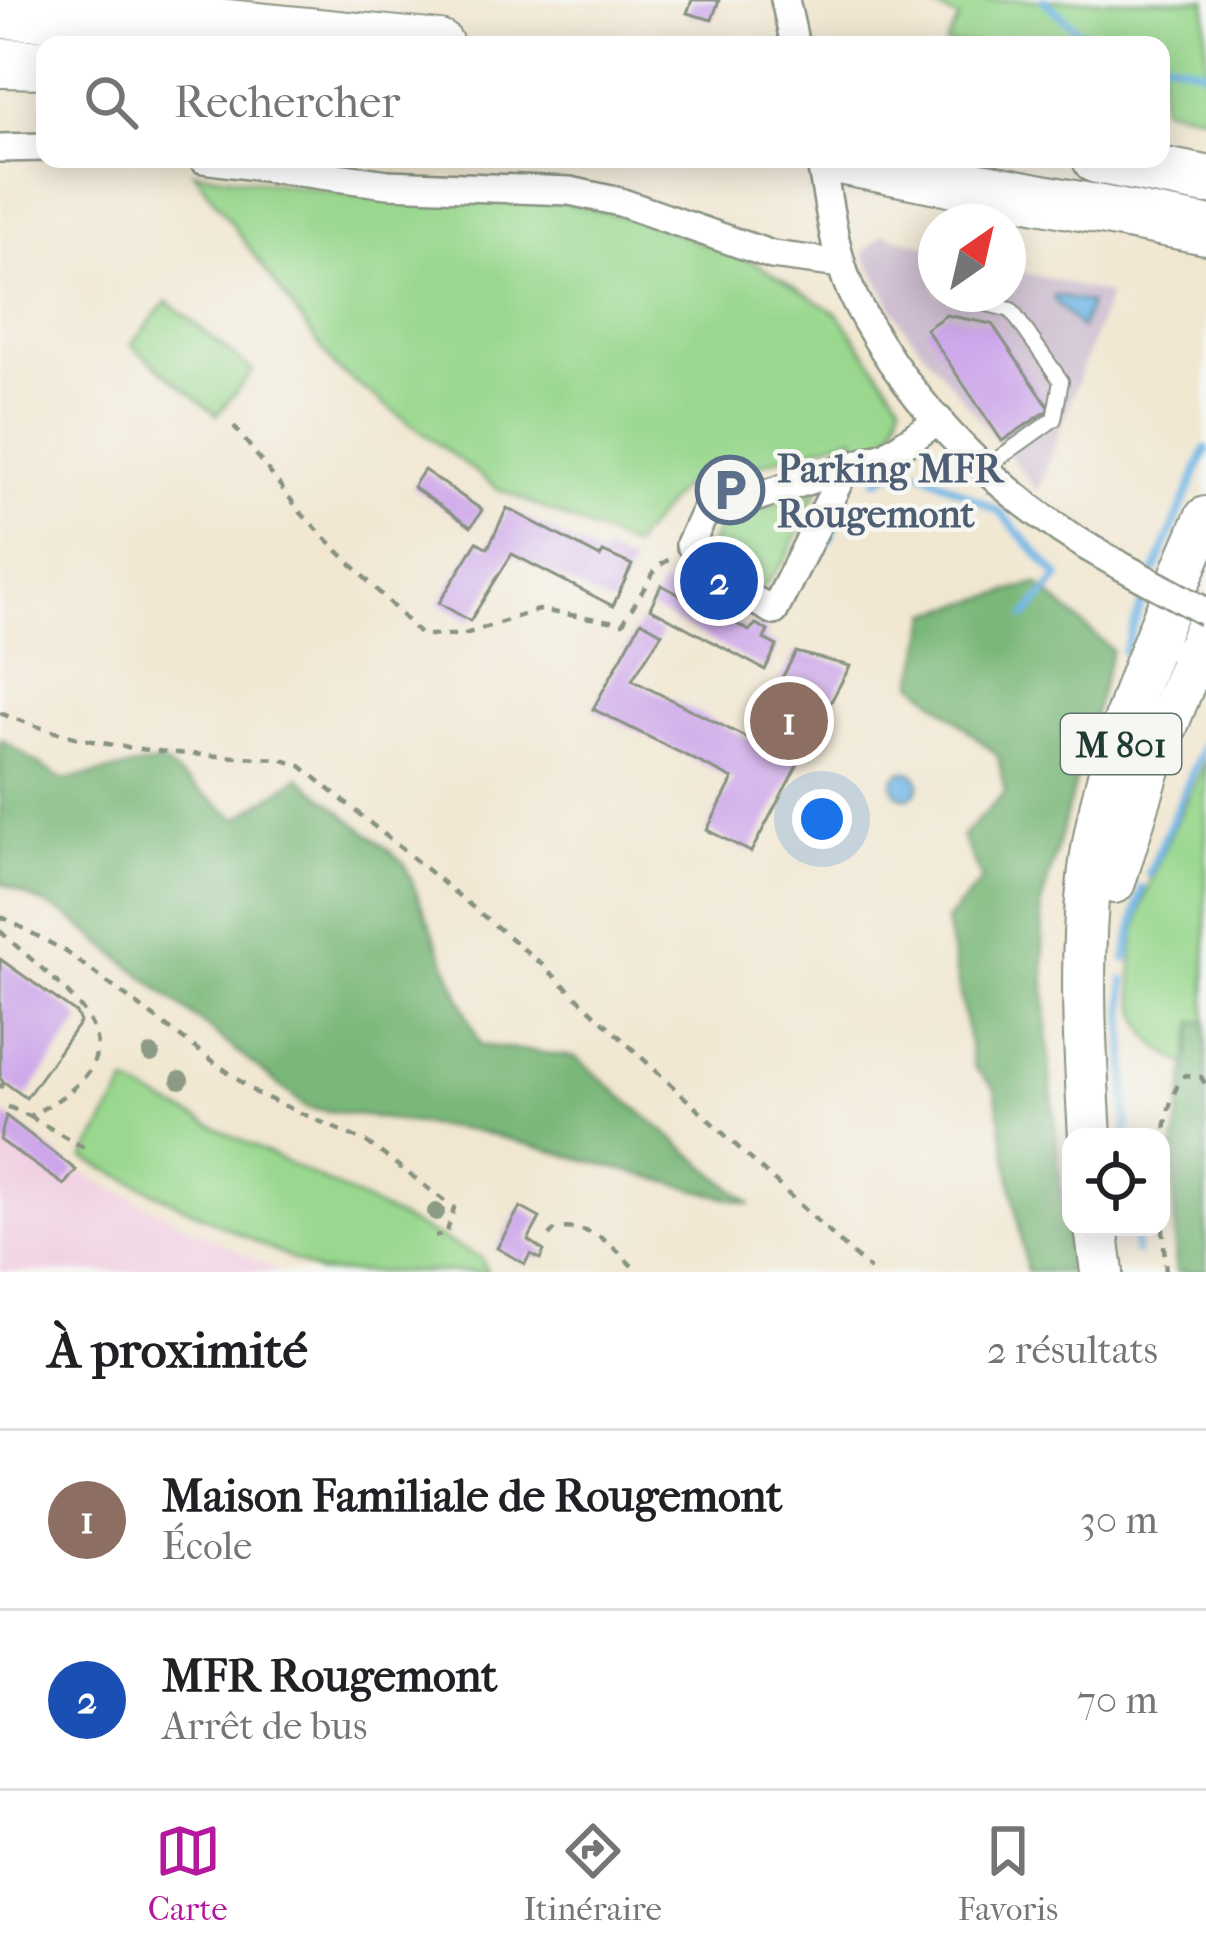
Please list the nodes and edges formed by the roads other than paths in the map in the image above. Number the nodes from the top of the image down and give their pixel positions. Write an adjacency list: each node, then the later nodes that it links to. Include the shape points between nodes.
1 (785, 0): 4 (street)
2 (0, 14): 3 (highway)
3 (348, 36)
4 (793, 36)
5 (0, 63): 6 (highway)
6 (36, 64)
7 (36, 147): 8 (street)
8 (0, 148)
9 (270, 168): 14 (street, via 388,184 570,191 772,255)
10 (1144, 168): 12 (highway)
11 (844, 174): 13 (highway); 14 (street)
12 (1206, 180)
13 (1206, 230)
14 (841, 264): 16 (street, via 874,331)
15 (1012, 312): 17 (lane, via 1061,381 1054,418)
16 (939, 420): 17 (street); 18 (street)
17 (986, 468): 20 (street, bridge, via 1035,514 1114,562)
18 (844, 471): 18 (street, via 774,610 719,580 690,544 704,514)
19 (1206, 518): 21 (main road, M 801, via 1166,610 1112,779 1089,878)
20 (1203, 635): 21 (main road, M 801, via 1135,810)
21 (1086, 982): 22 (main road, M 801)
22 (1090, 1128)
23 (1097, 1236): 24 (main road)
24 (1102, 1272)

